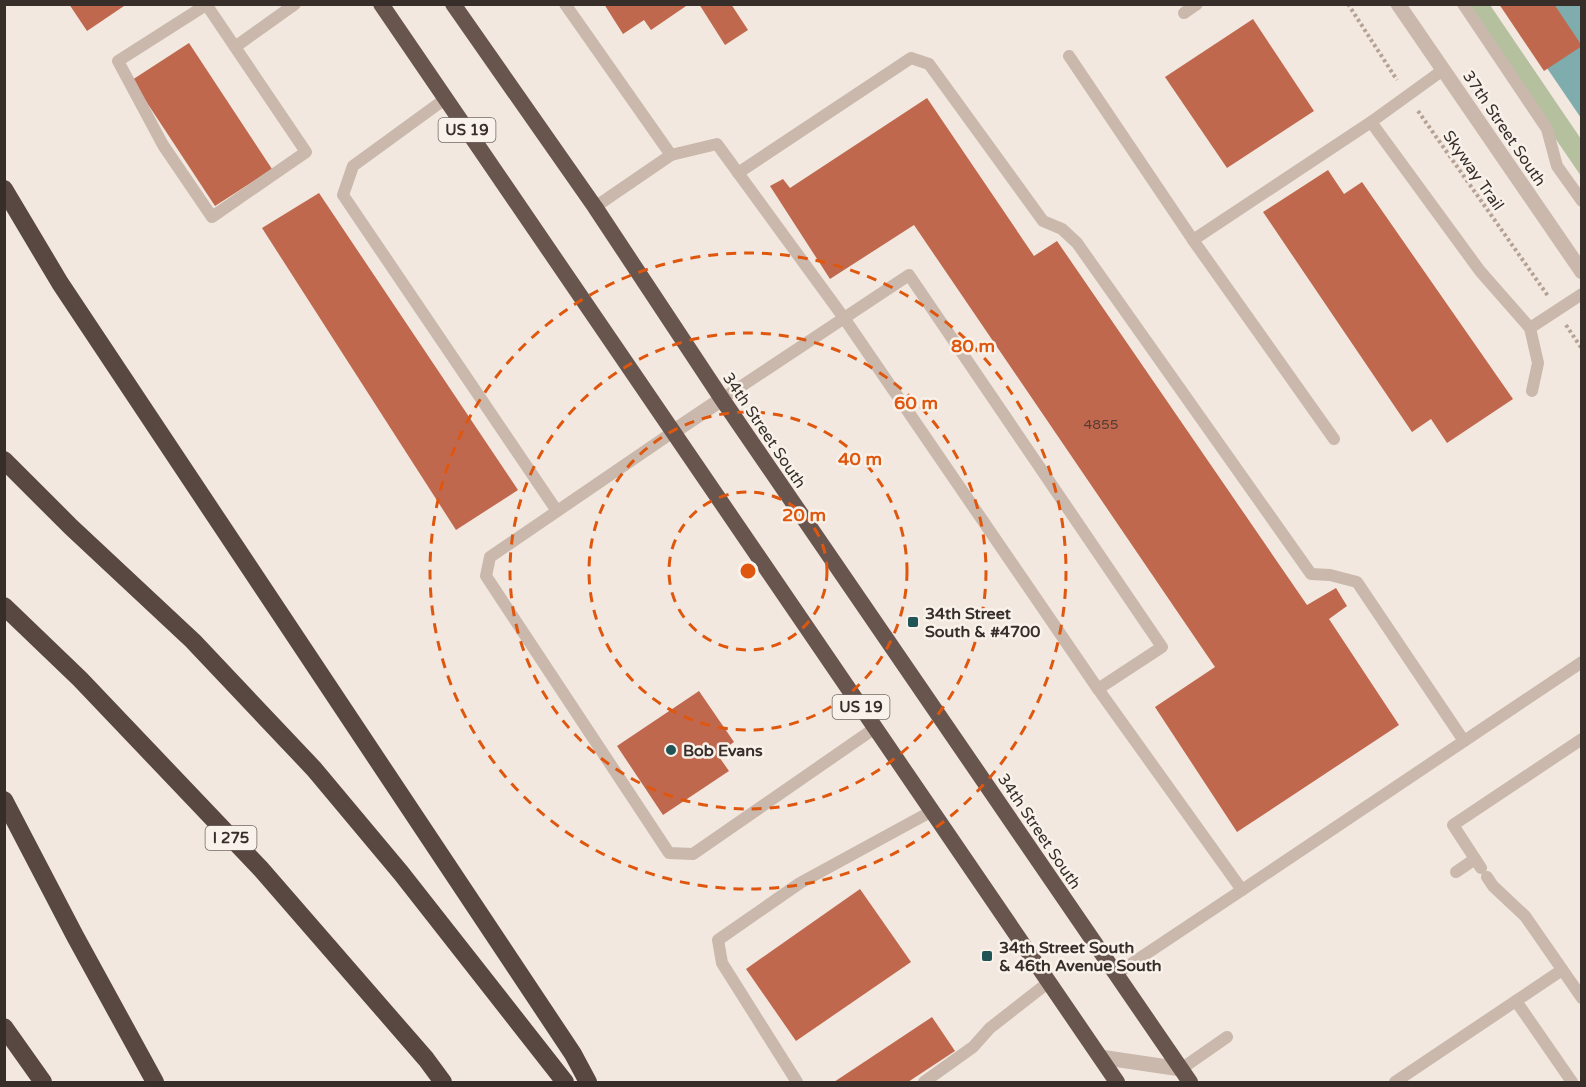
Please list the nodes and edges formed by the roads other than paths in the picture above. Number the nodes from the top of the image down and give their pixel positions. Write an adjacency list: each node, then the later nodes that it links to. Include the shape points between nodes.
1 (295, 4): 10 (lane)
2 (381, 4): 13 (highway, US 19)
3 (453, 4): 19 (highway, 34th Street South)
4 (565, 4): 15 (lane)
5 (1197, 4): 9 (lane)
6 (1398, 4): 12 (street, 37th Street South)
7 (1463, 4): 18 (lane, via 1547,129 1557,166)
8 (206, 5): 10 (lane); 10 (lane, via 118,61 163,145 212,218 306,152)
9 (1184, 13)
10 (235, 47)
11 (1069, 56): 20 (lane)
12 (1443, 70): 14 (lane); 21 (street, 37th Street South)
13 (446, 99): 27 (highway, US 19); 30 (lane, via 353,165 343,195)
14 (1371, 122): 20 (lane); 24 (lane, via 1480,271)
15 (671, 155): 16 (lane, via 717,144); 19 (lane)
16 (738, 173): 23 (lane); 36 (lane, via 911,58 929,64 1043,222 1062,229 1077,243 1311,574 1357,582)
17 (4, 189): 55 (highway, via 67,293 566,1044)
18 (1581, 201)
19 (595, 207): 26 (highway, 34th Street South)
20 (1192, 240): 28 (lane)
21 (1581, 272)
22 (1581, 294): 24 (lane)
23 (844, 318): 26 (lane); 33 (lane); 33 (lane, via 909,275 1162,647)
24 (1530, 328): 25 (lane, via 1538,363)
25 (1532, 391)
26 (722, 399): 27 (street); 43 (highway, 34th Street South)
27 (673, 432): 30 (lane); 34 (highway, US 19)
28 (1334, 440)
29 (4, 460): 54 (highway, via 193,641 314,769 401,873)
30 (557, 511): 34 (lane, via 490,557 486,576 669,853 693,854)
31 (4, 606): 53 (highway, I 275, via 80,679 260,868)
32 (1581, 662): 36 (lane)
33 (1098, 689): 41 (lane)
34 (875, 728): 38 (highway, US 19)
35 (1581, 739): 39 (lane, via 1453,825)
36 (1464, 741): 41 (lane)
37 (4, 800): 52 (highway)
38 (932, 811): 44 (highway, US 19); 56 (lane, via 800,883 718,940 722,963)
39 (1481, 868): 40 (lane); 42 (lane, via 1493,886 1525,916)
40 (1456, 872)
41 (1242, 890): 43 (lane)
42 (1562, 970): 45 (lane); 46 (lane)
43 (1116, 974): 50 (highway, 34th Street South)
44 (1049, 982): 49 (highway, US 19); 57 (lane)
45 (1581, 998)
46 (1516, 1001): 59 (lane); 60 (lane)
47 (4, 1027): 51 (highway)
48 (1227, 1037): 50 (lane)
49 (1100, 1057): 50 (street); 58 (highway, US 19)
50 (1186, 1076)
51 (44, 1083)
52 (155, 1083)
53 (443, 1083)
54 (565, 1083)
55 (588, 1083)
56 (797, 1083)
57 (924, 1083)
58 (1118, 1083)
59 (1395, 1083)
60 (1572, 1083)

